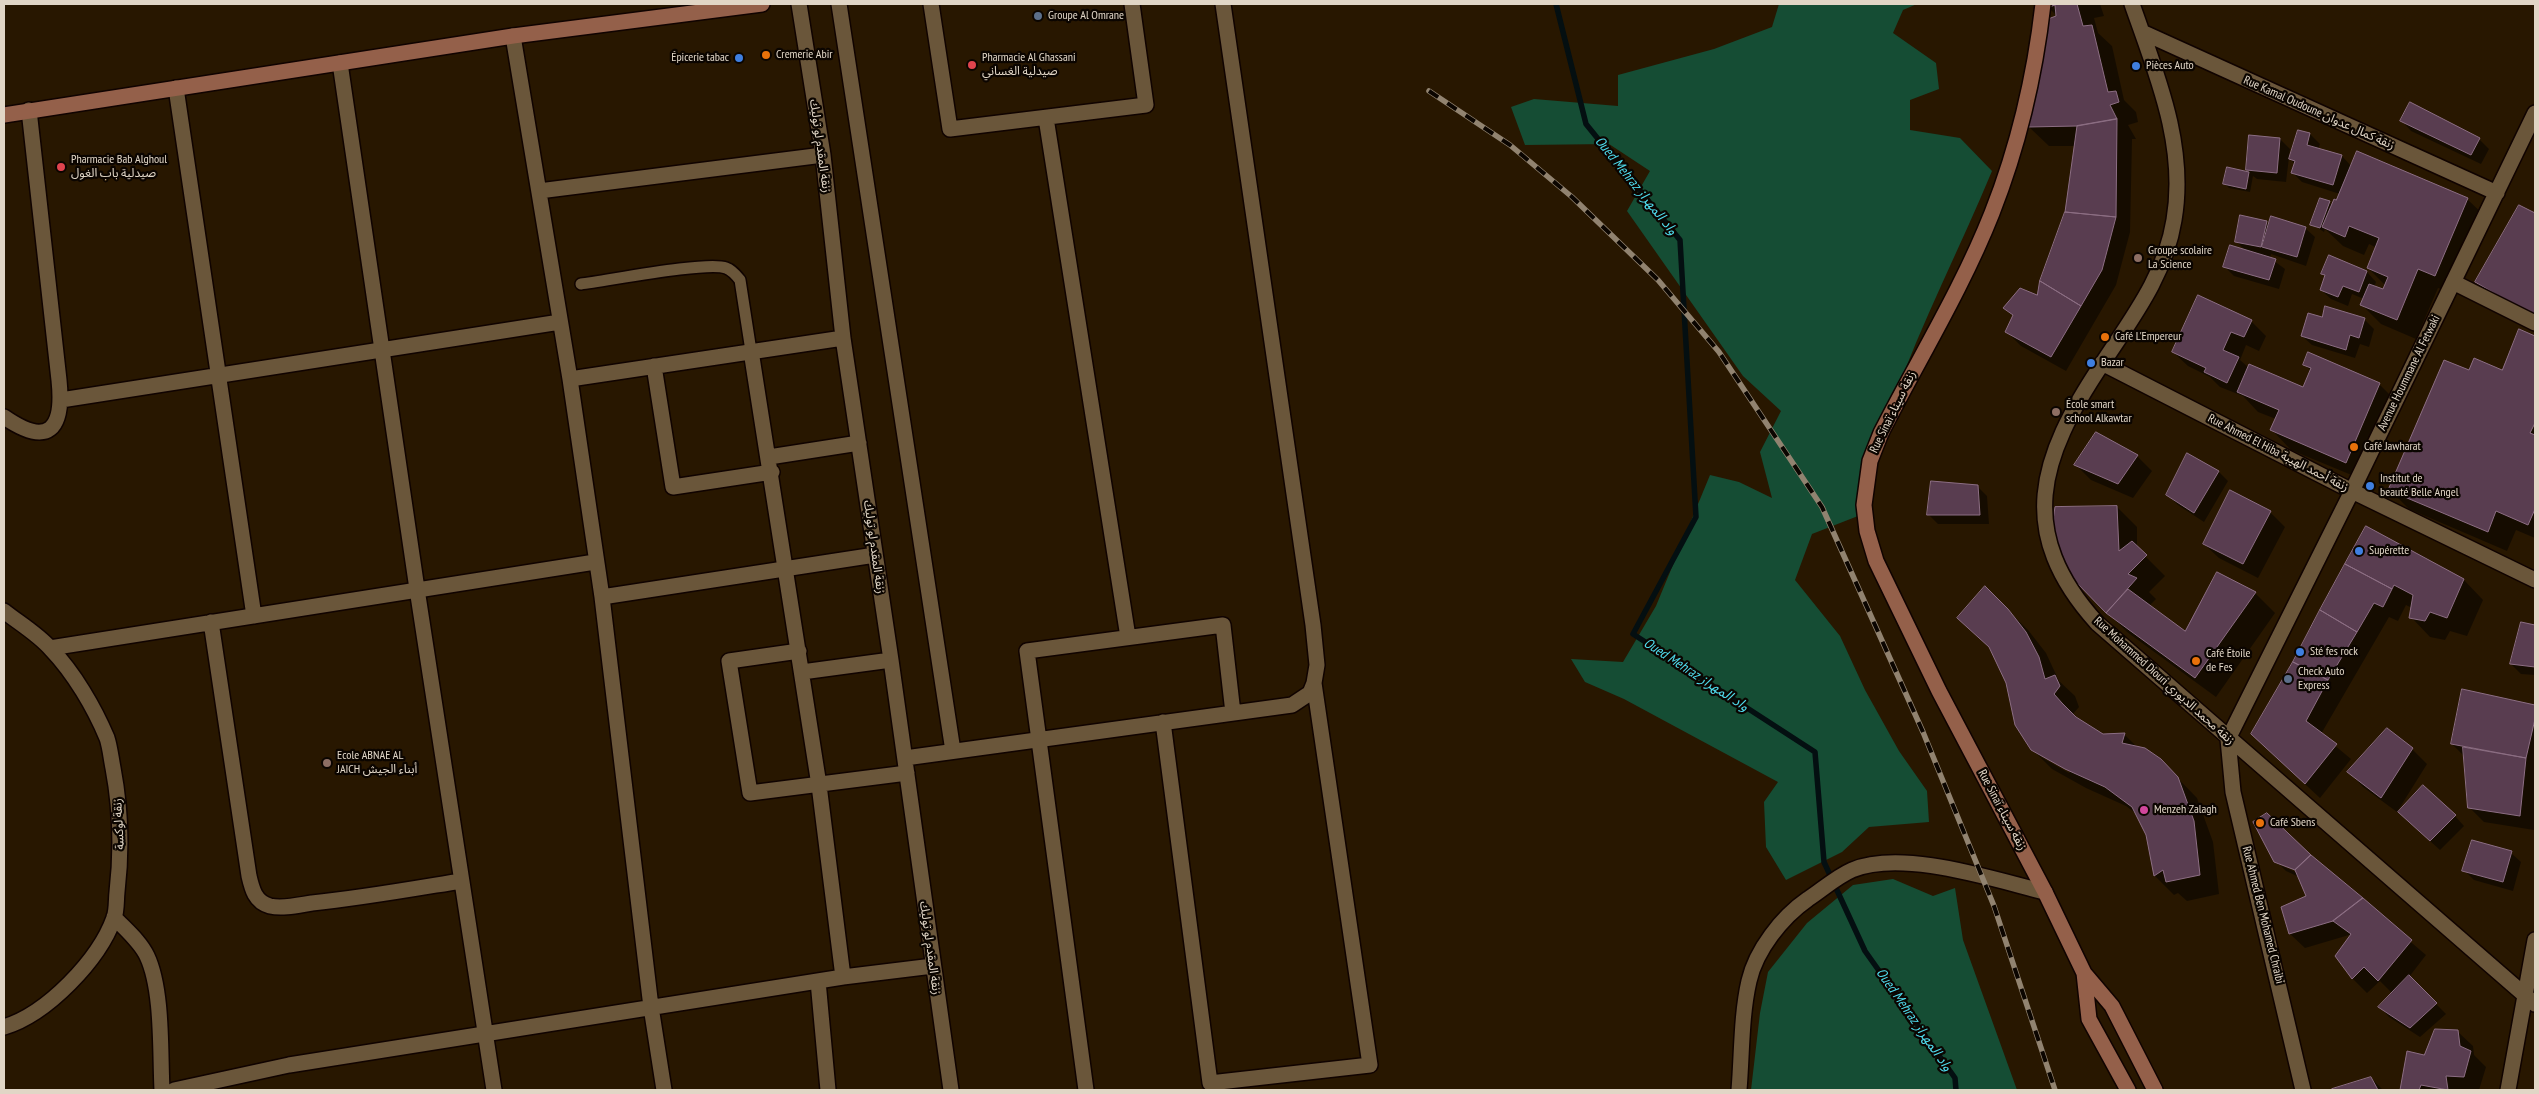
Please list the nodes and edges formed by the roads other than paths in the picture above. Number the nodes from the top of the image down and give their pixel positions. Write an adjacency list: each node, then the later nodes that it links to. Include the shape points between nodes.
1 (762, 4): 10 (street)
2 (799, 4): 17 (street, زنقة المقدم لو توليك)
3 (839, 4): 56 (street)
4 (930, 4): 16 (street, via 950,129)
5 (1132, 4): 16 (street, via 1146,105)
6 (1223, 4): 51 (street, via 1313,625 1317,665)
7 (2043, 4): 61 (street, Rue Sinaï زنقة سيناء, via 2027,93 1992,212 1974,254 1882,433 1870,461 1864,506 1876,561 1939,691)
8 (2132, 4): 9 (street, Rue Mohammed Diouri زنقة محمد الديوري)
9 (2142, 32): 19 (street, Rue Kamal Oudoune زنقة كمال عدوان); 27 (street, Rue Mohammed Diouri زنقة محمد الديوري, via 2170,116 2176,148 2175,220 2153,287)
10 (513, 36): 11 (street); 18 (street)
11 (340, 63): 12 (street); 25 (street)
12 (176, 88): 13 (street); 29 (street)
13 (29, 110): 15 (street); 31 (street)
14 (2535, 113): 19 (street, Avenue Hoummane Al Fetwaki)
15 (4, 115)
16 (1046, 118): 46 (street)
17 (823, 155): 18 (street); 24 (street, زنقة المقدم لو توليك)
18 (539, 191): 22 (street)
19 (2497, 193): 20 (street, Avenue Hoummane Al Fetwaki)
20 (2453, 282): 23 (street); 36 (street, Avenue Hoummane Al Fetwaki)
21 (581, 284): 26 (lane, via 702,267 725,268 740,280)
22 (560, 322): 25 (street); 30 (street)
23 (2535, 323)
24 (843, 338): 26 (street); 33 (street, زنقة المقدم لو توليك)
25 (381, 349): 29 (street); 41 (street)
26 (752, 351): 28 (street); 34 (street)
27 (2102, 363): 36 (street, Rue Ahmed El Hiba زنقة أحمد الهيبة); 55 (street, Rue Mohammed Diouri زنقة محمد الديوري, via 2060,437 2047,478 2044,511 2048,544 2076,600 2097,623)
28 (654, 366): 30 (street); 35 (street, via 673,487)
29 (219, 374): 31 (street); 44 (street)
30 (570, 379): 38 (street)
31 (61, 400): 32 (street, via 57,422 41,432 30,432)
32 (4, 417)
33 (859, 443): 34 (street); 37 (street, زنقة المقدم لو توليك)
34 (769, 457): 35 (street)
35 (772, 472): 39 (street)
36 (2352, 491): 40 (street, Rue Ahmed El Hiba زنقة أحمد الهيبة); 55 (street, Avenue Hoummane Al Fetwaki)
37 (875, 555): 39 (street); 49 (street, زنقة المقدم لو توليك)
38 (595, 562): 41 (street); 42 (street)
39 (786, 569): 42 (street); 48 (street)
40 (2535, 580)
41 (417, 589): 44 (street); 60 (street)
42 (602, 597): 69 (street)
43 (4, 611): 47 (street, زنقة لوكسة)
44 (254, 616): 45 (street)
45 (211, 622): 47 (street); 60 (street, via 249,876 260,901 284,907)
46 (1128, 637): 52 (street, via 1223,625); 54 (street, via 1027,651)
47 (50, 648): 62 (street, زنقة لوكسة, via 75,678 108,740 119,798 122,844)
48 (799, 652): 50 (street); 59 (street, via 729,661 750,793)
49 (891, 660): 50 (street); 57 (street, زنقة المقدم لو توليك)
50 (802, 672): 59 (street)
51 (1314, 682): 52 (street, via 1310,693 1292,705); 53 (street, via 1370,1065 1210,1083)
52 (1233, 713): 53 (street)
53 (1163, 722): 54 (street)
54 (1040, 739): 56 (street); 79 (street)
55 (2228, 739): 68 (street, Rue Mohammed Diouri زنقة محمد الديوري); 83 (street, Rue Ahmed Ben Mohamed Chraibi, via 2234,792)
56 (953, 751): 57 (street)
57 (905, 758): 58 (street, زنقة المقدم لو توليك)
58 (907, 774): 59 (street); 64 (street, زنقة المقدم لو توليك)
59 (819, 785): 66 (street)
60 (461, 881): 72 (street)
61 (2045, 892): 65 (street, Rue Sinaï زنقة سيناء); 80 (street, via 1914,862 1868,865 1838,878 1793,910 1758,959 1750,980)
62 (114, 917): 71 (street, زنقة لوكسة, via 86,963 51,1000 38,1011); 73 (street, via 140,945 152,969 159,1014)
63 (2535, 940): 68 (street)
64 (933, 966): 66 (street); 78 (street, زنقة المقدم لو توليك)
65 (2084, 973): 81 (street, Rue Sinaï زنقة سيناء, via 2089,1019); 82 (street, Rue Sinaï زنقة سيناء, via 2112,1006)
66 (843, 977): 67 (street)
67 (818, 981): 69 (street); 77 (street)
68 (2530, 1000): 70 (street)
69 (651, 1007): 72 (street); 76 (street)
70 (2529, 1022): 84 (street)
71 (4, 1027)
72 (486, 1035): 74 (street, via 289,1065); 75 (street)
73 (162, 1090)
74 (174, 1090)
75 (494, 1090)
76 (664, 1090)
77 (828, 1090)
78 (951, 1090)
79 (1086, 1090)
80 (1739, 1090)
81 (2128, 1090)
82 (2155, 1090)
83 (2304, 1090)
84 (2508, 1090)

